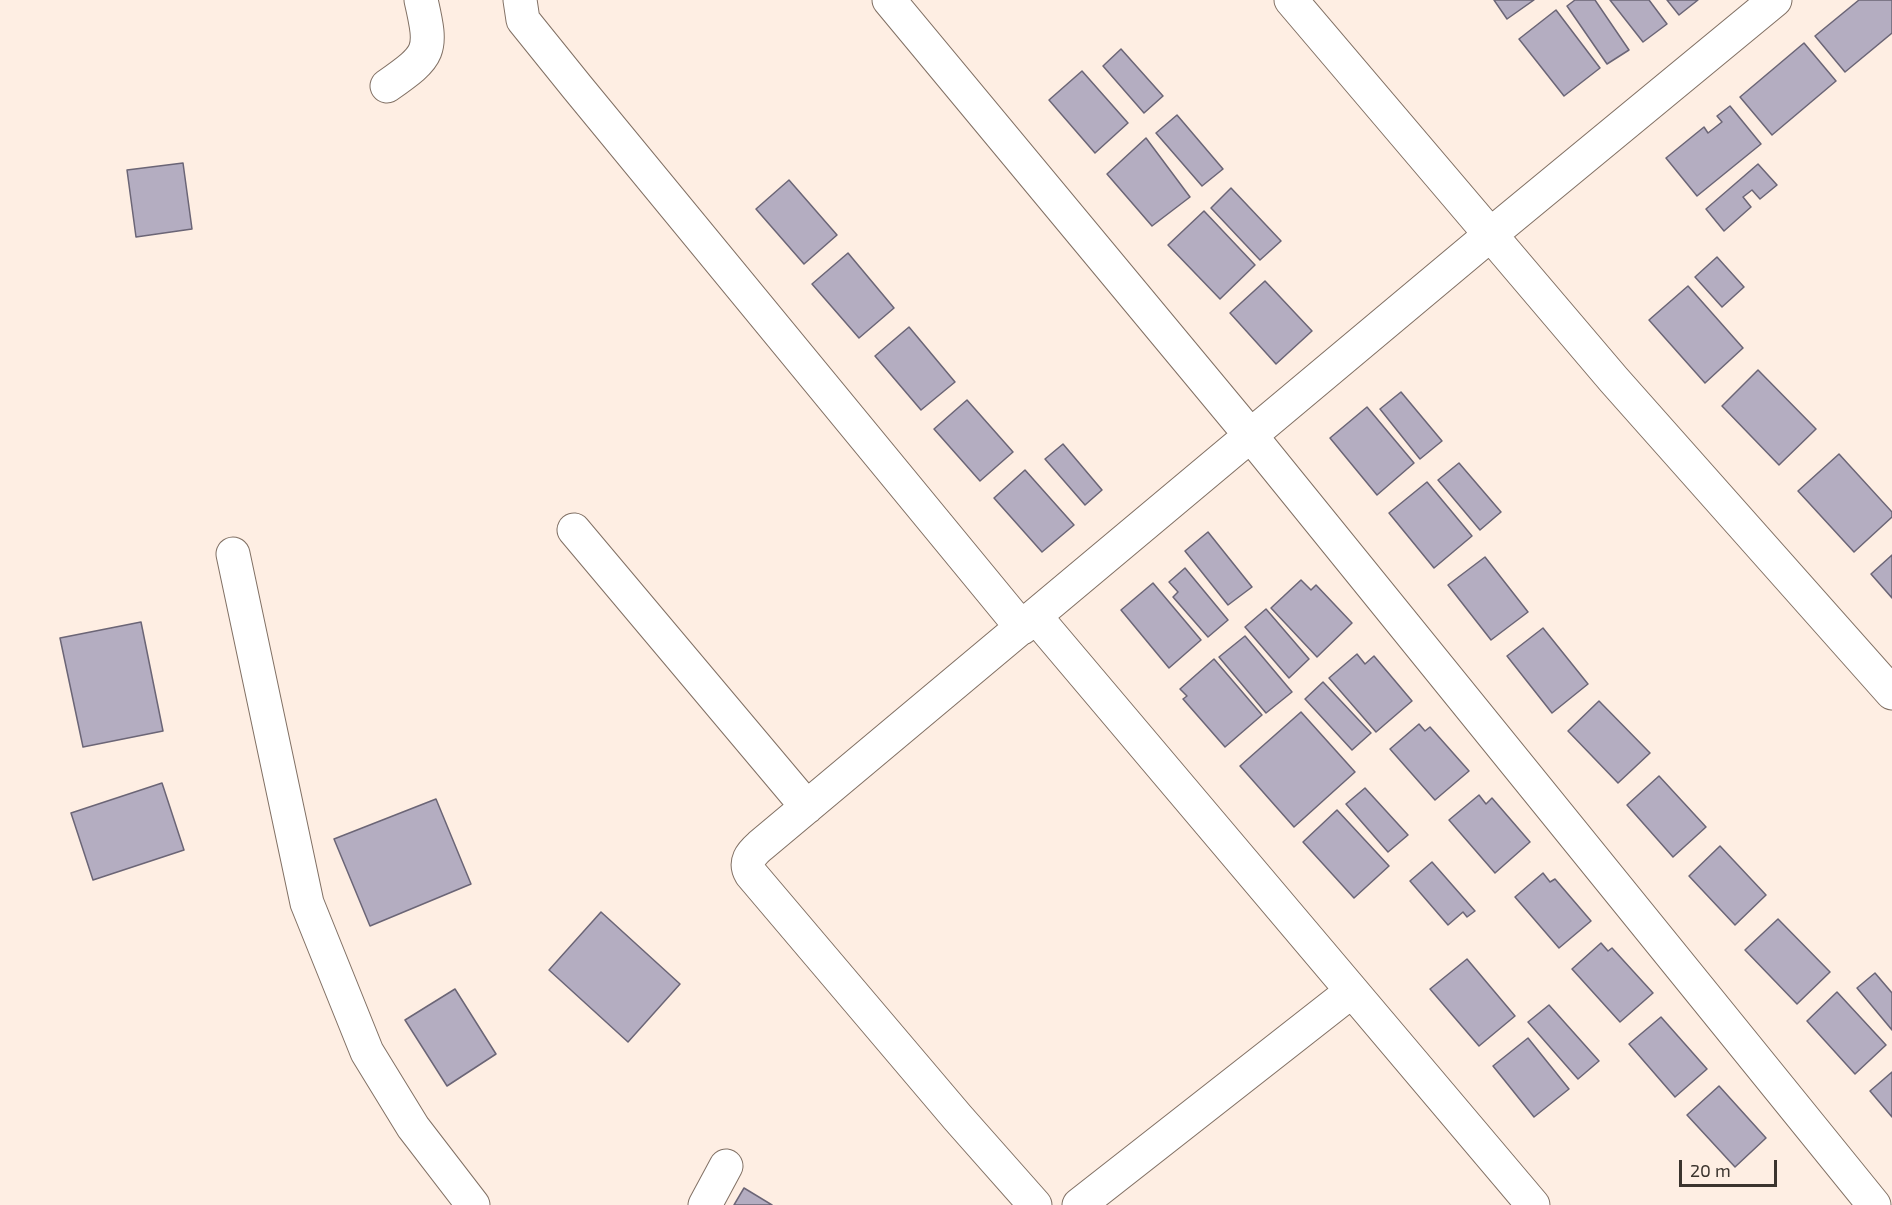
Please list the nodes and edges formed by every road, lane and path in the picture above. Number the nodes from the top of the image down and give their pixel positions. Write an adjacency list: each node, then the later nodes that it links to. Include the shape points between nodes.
1 (422, 0): 6 (street, via 429,44 413,68)
2 (520, 0): 11 (street, via 523,20 556,62)
3 (889, 0): 8 (street)
4 (1291, 0): 7 (street)
5 (1776, 0): 7 (street)
6 (387, 86)
7 (1490, 235): 8 (street); 12 (street)
8 (1251, 436): 11 (street); 21 (street)
9 (574, 530): 13 (street)
10 (233, 554): 16 (street, via 307,903 367,1052 413,1127)
11 (1029, 622): 13 (street); 14 (street)
12 (1892, 693)
13 (807, 807): 18 (street, via 754,852 747,866 751,874)
14 (1352, 991): 19 (street); 20 (street)
15 (726, 1166): 17 (street)
16 (473, 1205)
17 (705, 1205)
18 (1035, 1205)
19 (1079, 1205)
20 (1533, 1205)
21 (1874, 1205)

